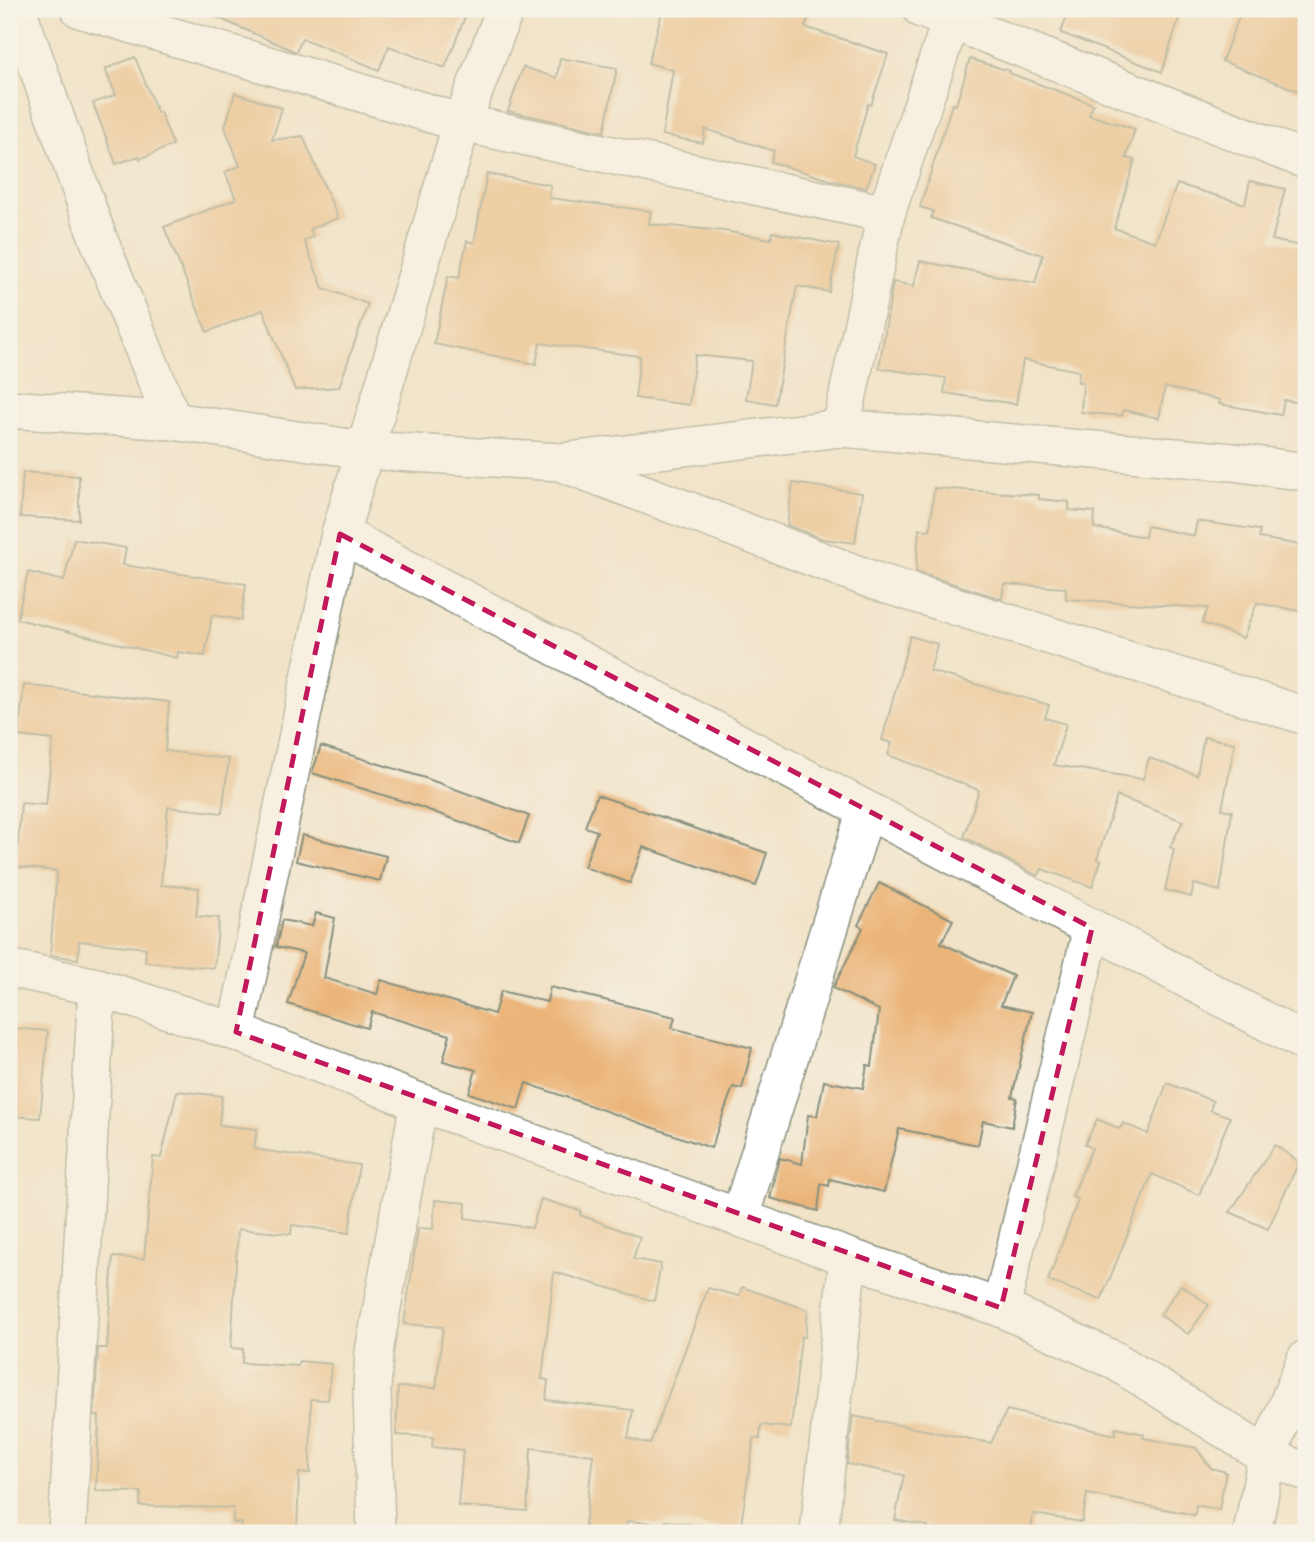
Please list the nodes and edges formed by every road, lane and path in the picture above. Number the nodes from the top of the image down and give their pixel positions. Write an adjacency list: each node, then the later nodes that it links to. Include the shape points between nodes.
1 (17, 9): 9 (street, via 98,238)
2 (80, 9): 5 (street)
3 (505, 9): 5 (street)
4 (936, 15): 6 (street); 7 (street)
5 (462, 123): 7 (street); 11 (street)
6 (1306, 160)
7 (886, 214): 10 (street)
8 (9, 409): 9 (street)
9 (173, 421): 11 (street)
10 (841, 428): 12 (street); 13 (street)
11 (363, 450): 12 (street); 14 (street)
12 (560, 462): 15 (street, via 875,581)
13 (1306, 472)
14 (340, 534): 16 (street); 20 (street)
15 (1306, 716)
16 (866, 810): 17 (street); 23 (street)
17 (1092, 928): 21 (street); 25 (street)
18 (9, 968): 19 (street)
19 (97, 987): 20 (street); 29 (street)
20 (236, 1032): 22 (street)
21 (1306, 1043)
22 (419, 1102): 23 (street); 30 (street, via 374,1352)
23 (740, 1217): 24 (street)
24 (848, 1257): 25 (street); 31 (street)
25 (1001, 1308): 27 (street, via 1114,1360)
26 (1306, 1359): 27 (street)
27 (1267, 1457): 28 (street); 32 (street)
28 (1306, 1472)
29 (66, 1533)
30 (376, 1533)
31 (819, 1533)
32 (1252, 1533)

